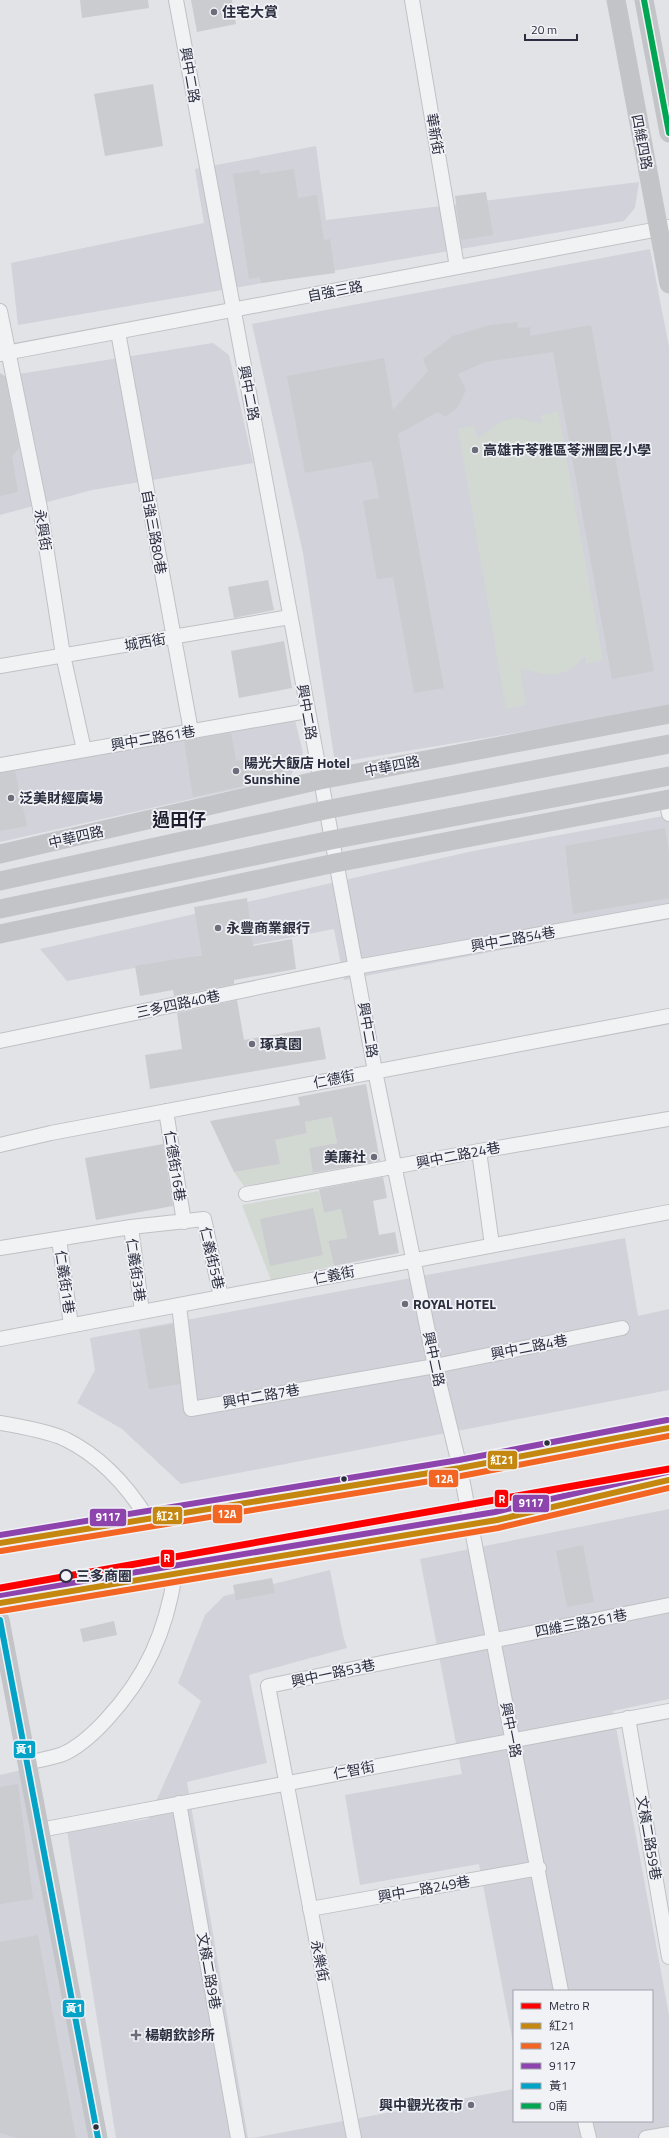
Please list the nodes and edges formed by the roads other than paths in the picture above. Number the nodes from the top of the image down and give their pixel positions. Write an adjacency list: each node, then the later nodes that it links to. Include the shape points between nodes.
1 (176, 0): 9 (street, 興中二路)
2 (412, 0): 7 (street, 華新街)
3 (616, 0): 6 (street, 四維四路)
4 (644, 0): 5 (street, 四維四路)
5 (669, 133)
6 (664, 228): 7 (street, 自強三路); 8 (street, 四維四路)
7 (457, 268): 9 (street, 自強三路)
8 (669, 284)
9 (233, 310): 11 (street, 自強三路); 13 (street, 興中二路)
10 (0, 312): 12 (street, 永興街)
11 (118, 332): 12 (street, 自強三路); 14 (street, 自強三路80巷)
12 (4, 354): 15 (street, 永興街, via 40,508)
13 (290, 617): 14 (street, 城西街); 17 (street, 興中二路)
14 (174, 637): 15 (street, 城西街); 19 (street, 自強三路80巷)
15 (63, 655): 16 (street, 城西街); 21 (street, 永興街)
16 (0, 666)
17 (307, 711): 19 (street, 興中二路61巷); 24 (street, 興中二路)
18 (669, 714): 24 (street, 中華四路)
19 (191, 731): 21 (street, 興中二路61巷)
20 (669, 744): 26 (street, 中華四路)
21 (84, 750): 22 (street, 興中二路61巷)
22 (0, 765)
23 (669, 776): 27 (street)
24 (320, 780): 26 (street, 興中二路); 28 (street, 中華四路)
25 (668, 804): 29 (street)
26 (325, 810): 27 (street, 興中二路); 30 (street, 中華四路)
27 (331, 840): 29 (street, 興中二路); 31 (street)
28 (0, 854)
29 (335, 863): 33 (street); 34 (street, 興中二路)
30 (0, 881)
31 (0, 909)
32 (669, 911): 34 (street, 興中二路54巷)
33 (0, 934)
34 (356, 968): 36 (street, 三多四路40巷); 37 (street, 興中二路)
35 (669, 1016): 37 (street, 仁德街)
36 (0, 1041)
37 (375, 1071): 38 (street, 仁德街); 42 (street, 興中二路)
38 (166, 1111): 40 (street, 仁德街); 45 (street, 仁德街16巷)
39 (669, 1119): 41 (street, 興中二路24巷)
40 (0, 1145)
41 (479, 1151): 42 (street, 興中二路24巷); 48 (street)
42 (396, 1167): 43 (street, 興中二路24巷); 50 (street, 興中二路)
43 (246, 1194)
44 (669, 1212): 48 (street, 仁義街)
45 (184, 1222): 46 (street); 51 (street, 仁義街5巷, via 204,1219)
46 (131, 1228): 47 (street); 53 (street, 仁義街3巷)
47 (59, 1239): 49 (street); 54 (street, 仁義街1巷)
48 (492, 1245): 50 (street, 仁義街)
49 (0, 1248)
50 (413, 1260): 51 (street, 仁義街); 57 (street, 興中二路)
51 (221, 1297): 52 (street, 仁義街)
52 (179, 1305): 53 (street, 仁義街); 57 (street, 興中二路7巷, via 191,1409)
53 (142, 1312): 54 (street, 仁義街)
54 (71, 1325): 56 (street, 仁義街)
55 (622, 1328): 57 (street, 興中二路4巷)
56 (0, 1339)
57 (435, 1366): 60 (street, 興中二路)
58 (0, 1423): 62 (street, via 65,1439 92,1457 122,1483)
59 (669, 1428): 60 (main road)
60 (460, 1468): 62 (main road); 63 (street, 興中一路)
61 (669, 1480): 63 (main road)
62 (148, 1519): 64 (main road)
63 (470, 1525): 65 (main road); 69 (street, 興中一路)
64 (0, 1543)
65 (175, 1574): 66 (main road); 73 (street, via 171,1604 157,1642 143,1673 121,1704 92,1735 63,1754)
66 (0, 1604)
67 (669, 1605): 69 (street, 四維三路261巷)
68 (0, 1620): 73 (street)
69 (494, 1640): 72 (street, 興中一路); 74 (street, 興中一路53巷, via 268,1686)
70 (669, 1711): 71 (street, 仁智街)
71 (628, 1718): 72 (street, 仁智街); 79 (street, 文橫二路59巷)
72 (513, 1740): 74 (street, 仁智街); 77 (street, 興中一路)
73 (27, 1763): 76 (street)
74 (285, 1783): 75 (street, 仁智街); 78 (street, 永樂街)
75 (179, 1803): 76 (street, 仁智街); 84 (street, 文橫二路9巷)
76 (40, 1830): 83 (street)
77 (539, 1868): 78 (street, 興中一路249巷); 80 (street, 興中一路)
78 (310, 1909): 85 (street, 永樂街)
79 (669, 1957)
80 (561, 1990)
81 (585, 2122): 86 (street)
82 (669, 2134): 87 (street)
83 (98, 2138)
84 (238, 2138)
85 (354, 2138)
86 (589, 2138)
87 (646, 2138)

